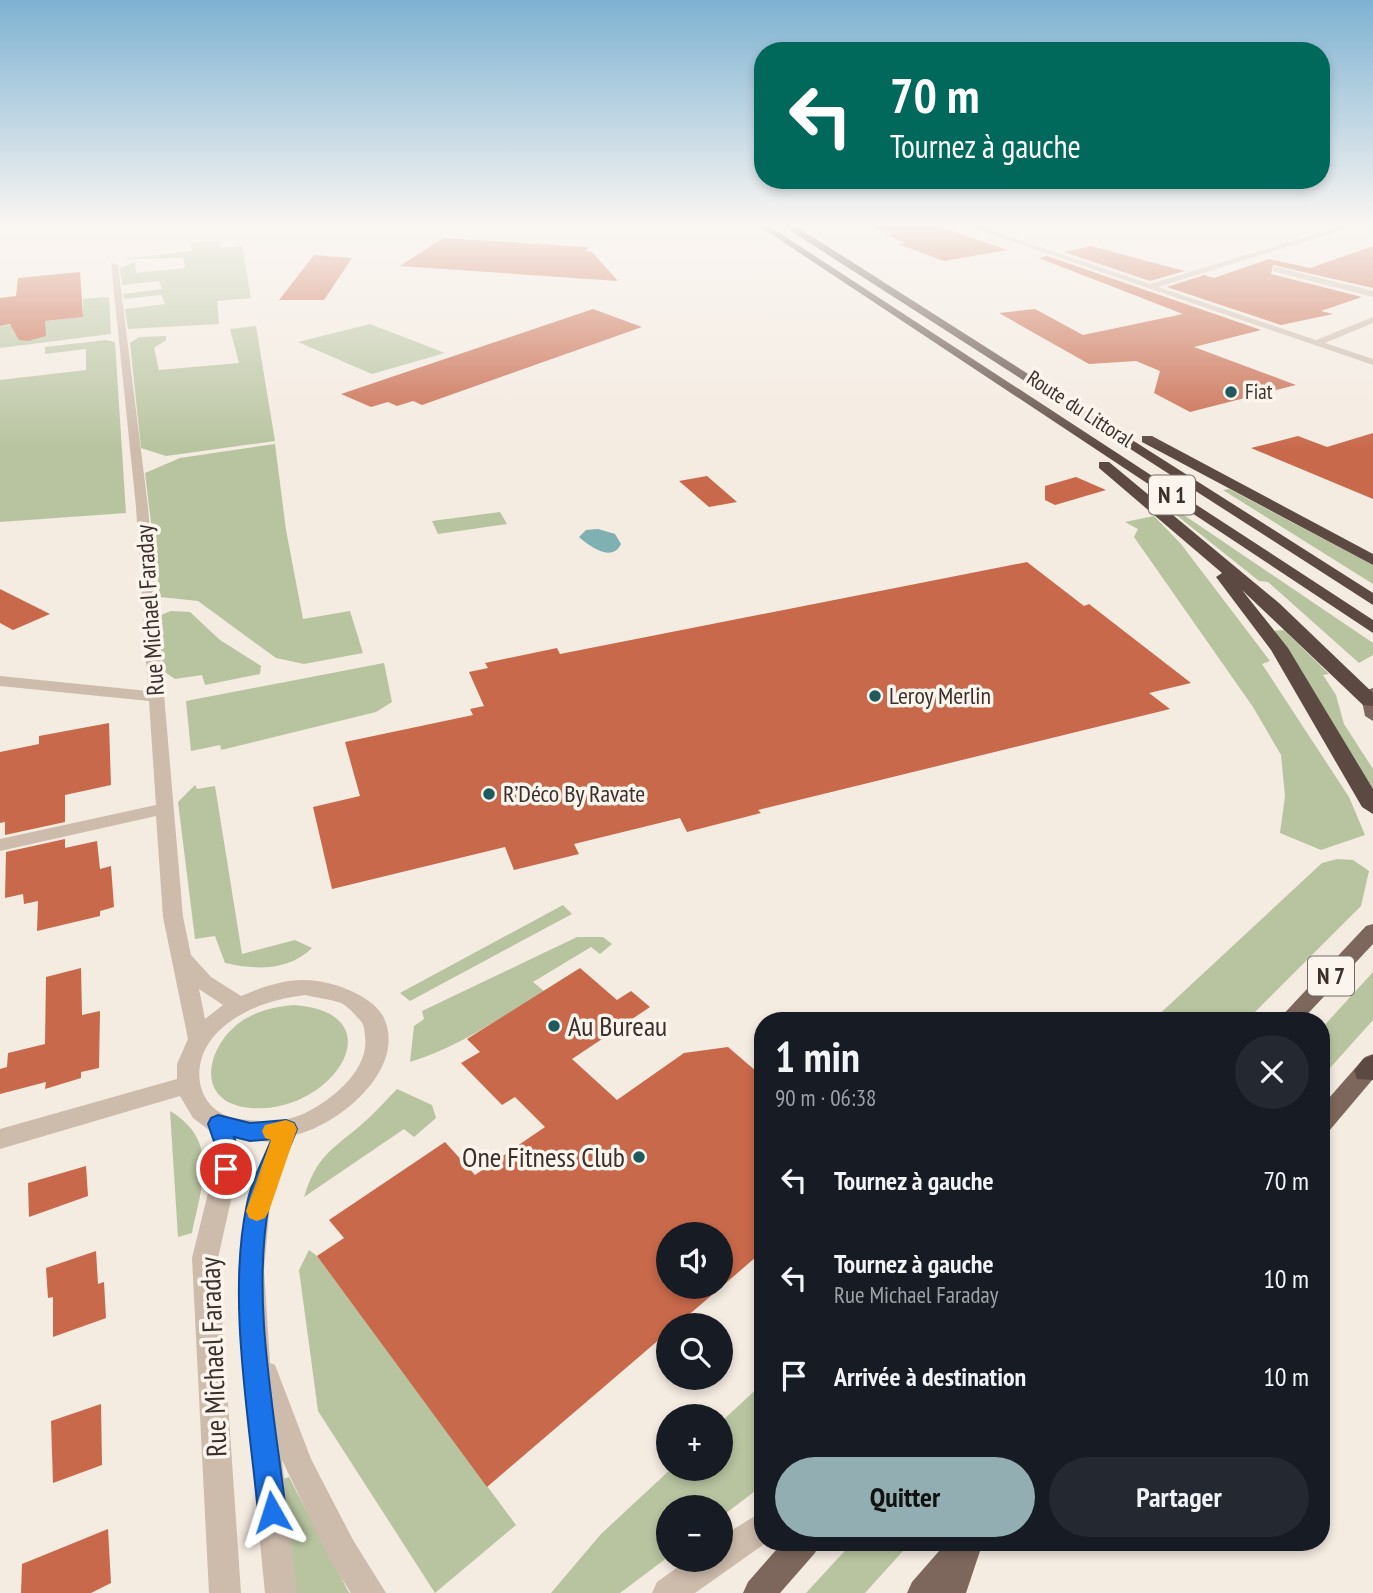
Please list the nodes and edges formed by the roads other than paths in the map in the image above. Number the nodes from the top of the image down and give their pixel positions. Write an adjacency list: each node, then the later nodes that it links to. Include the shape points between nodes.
1 (118, 300): 15 (street, Rue Michael Faraday, via 142,507)
2 (876, 300): 8 (highway, Route du Littoral / N 1)
3 (906, 300): 9 (highway, Route du Littoral / N 1)
4 (1189, 300): 6 (street)
5 (1373, 320): 6 (street)
6 (1315, 343): 7 (street)
7 (1373, 362)
8 (972, 363): 10 (highway); 13 (highway, Route du Littoral / N 1)
9 (1007, 364): 11 (highway); 12 (highway, Route du Littoral / N 1)
10 (1192, 537): 16 (highway); 17 (highway, via 1279,648)
11 (1373, 561)
12 (1373, 600)
13 (1373, 628)
14 (0, 681): 15 (street)
15 (157, 697): 18 (street, Rue Michael Faraday)
16 (1372, 703)
17 (1373, 807)
18 (164, 809): 19 (street); 21 (street, Rue Michael Faraday)
19 (0, 845)
20 (1373, 931): 23 (main road, N 7)
21 (180, 956): 22 (street, via 204,982); 24 (street, Rue Michael Faraday)
22 (239, 1005): 24 (street); 29 (street, via 288,988 325,988 358,1002 375,1025 376,1055 360,1086 328,1113)
23 (1297, 1012)
24 (199, 1040): 26 (street, via 187,1070)
25 (1371, 1066): 27 (main road)
26 (187, 1085): 28 (street, via 197,1108); 30 (street)
27 (1330, 1114)
28 (218, 1124): 29 (street, via 250,1132); 38 (street, Rue Michael Faraday, via 227,1147 226,1169 205,1258)
29 (286, 1129): 31 (street, Rue Michael Faraday, via 258,1203 251,1270)
30 (0, 1139)
31 (255, 1349): 39 (street, Rue Michael Faraday); 40 (street, via 299,1467 342,1551)
32 (754, 1532): 33 (street)
33 (733, 1547)
34 (796, 1551): 42 (main road)
35 (959, 1551): 43 (main road)
36 (963, 1551): 44 (main road)
37 (698, 1572): 41 (street)
38 (225, 1593)
39 (281, 1593)
40 (370, 1593)
41 (668, 1593)
42 (759, 1593)
43 (923, 1593)
44 (950, 1593)

